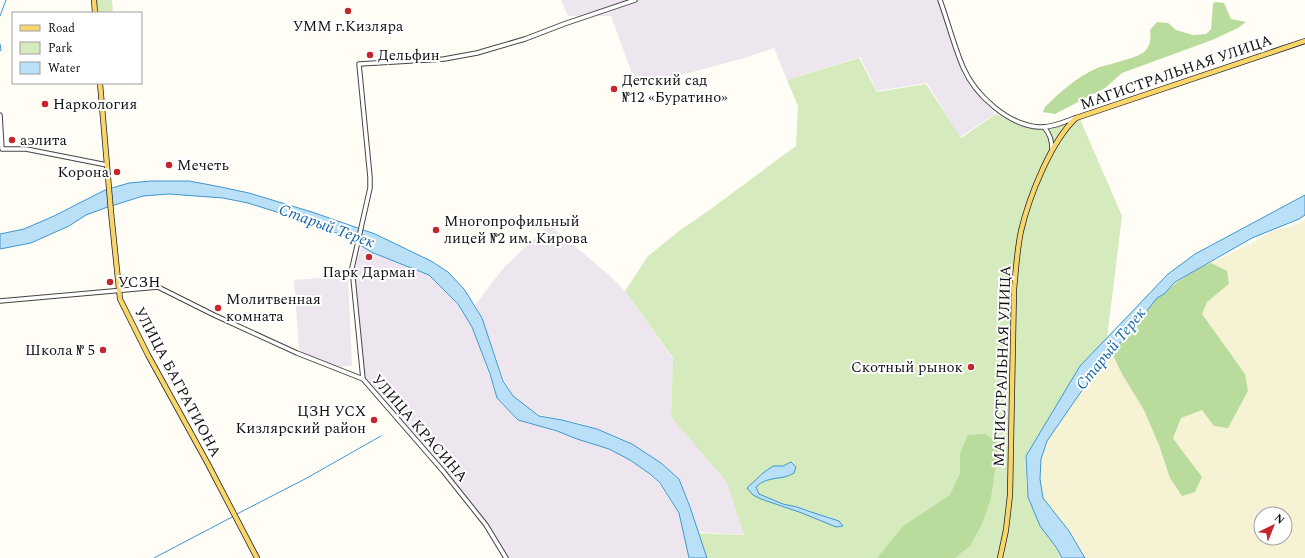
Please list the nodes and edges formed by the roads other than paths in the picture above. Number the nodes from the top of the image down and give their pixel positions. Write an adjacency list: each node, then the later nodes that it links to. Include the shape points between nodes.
1 (94, 0): 4 (main road)
2 (635, 0): 14 (street, via 477,53 444,59 359,64 370,188 352,268)
3 (940, 0): 9 (street, via 963,67 979,91 999,112 1031,126)
4 (95, 12)
5 (1305, 41): 8 (main road, МАГИСТРАЛЬНАЯ УЛИЦА)
6 (100, 84): 11 (main road)
7 (0, 114): 11 (street, via 2,149 26,149)
8 (1076, 118): 9 (street); 10 (main road, МАГИСТРАЛЬНАЯ УЛИЦА, via 1068,125)
9 (1044, 127): 10 (street, via 1050,134)
10 (1052, 150): 17 (main road, МАГИСТРАЛЬНАЯ УЛИЦА, via 1028,209 1021,231 1017,258 1014,289 1010,495)
11 (107, 164): 12 (main road, УЛИЦА БАГРАТИОНА)
12 (120, 291): 13 (street); 14 (street, УЛИЦА КРАСИНА, via 158,287 297,353); 15 (main road, УЛИЦА БАГРАТИОНА, via 120,299 148,355)
13 (0, 301)
14 (363, 379): 16 (street, УЛИЦА КРАСИНА, via 443,471 486,525)
15 (257, 558)
16 (506, 558)
17 (1000, 558)

